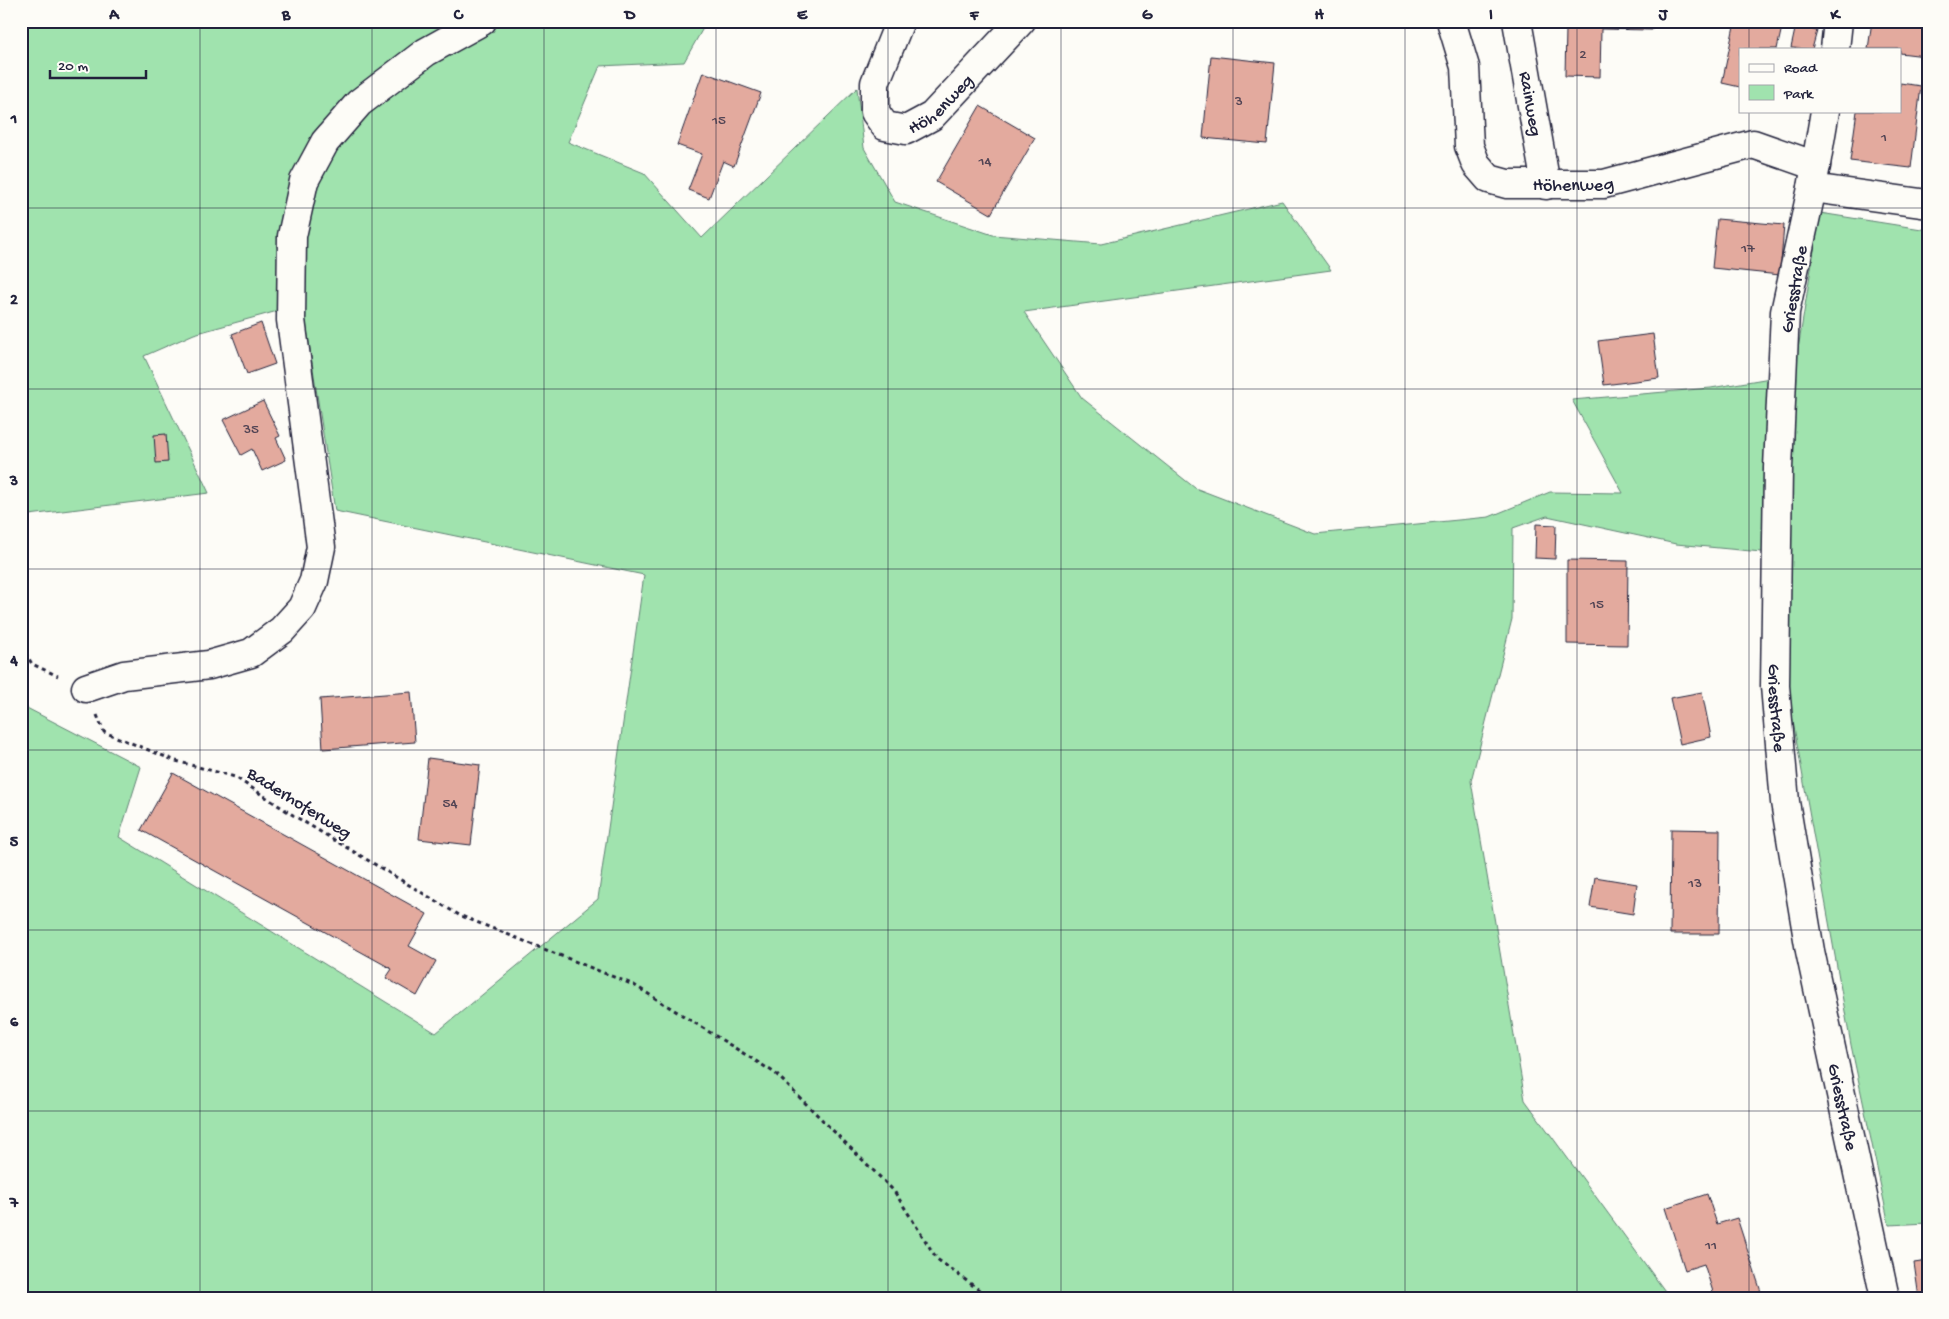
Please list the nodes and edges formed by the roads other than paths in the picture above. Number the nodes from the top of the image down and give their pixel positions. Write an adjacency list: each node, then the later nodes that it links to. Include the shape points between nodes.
1 (482, 21): 12 (street, via 426,52 359,103 325,142 304,181 292,236 291,320 321,547 314,581 302,608 282,630 251,653 209,665 124,675)
2 (900, 21): 3 (street, Höhenweg, via 875,83 875,112 885,126 906,130 932,116)
3 (1021, 21)
4 (1451, 21): 10 (street, Höhenweg, via 1465,67 1469,146 1476,164 1489,179 1506,184)
5 (1517, 21): 10 (street, Rainweg)
6 (1838, 21): 7 (street)
7 (1835, 48)
8 (1825, 112): 9 (street, Griesstraße)
9 (1814, 177): 10 (street, Höhenweg, via 1753,144 1604,184); 11 (street, Höhenweg); 13 (street, Griesstraße, via 1785,312 1778,468 1775,686 1785,802 1810,951)
10 (1546, 185)
11 (1928, 204)
12 (86, 688)
13 (1885, 1298)

